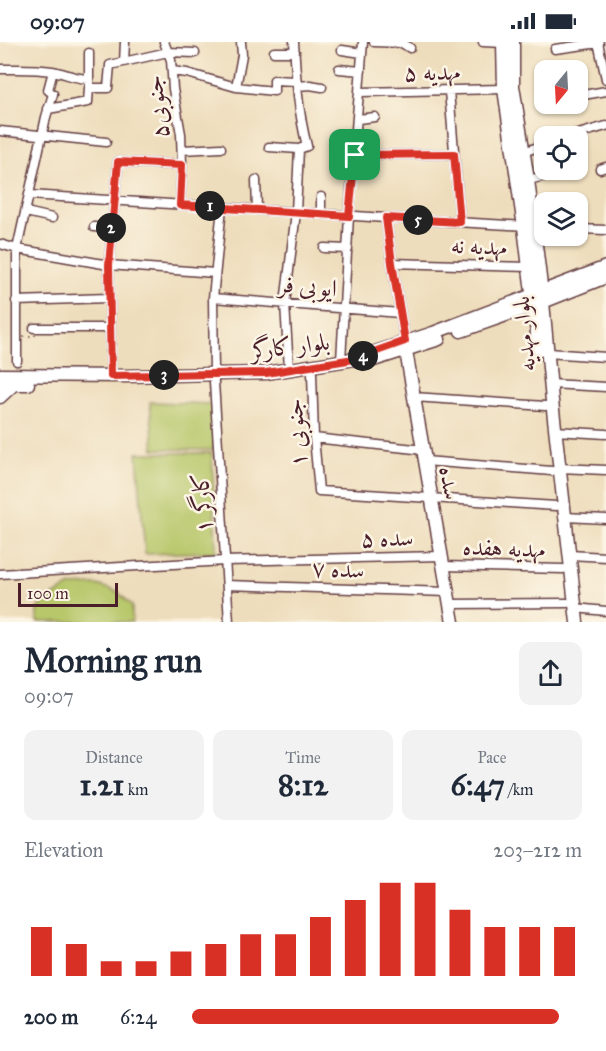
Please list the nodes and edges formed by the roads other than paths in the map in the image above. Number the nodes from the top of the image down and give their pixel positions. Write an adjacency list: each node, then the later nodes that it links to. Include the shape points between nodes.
1 (124, 42): 18 (street)
2 (164, 42): 13 (street, جنوبی۵)
3 (241, 42): 27 (street)
4 (363, 42): 17 (street)
5 (374, 42): 10 (street, via 402,43)
6 (483, 42): 7 (street)
7 (507, 42): 29 (main road, بلوار مهدیه); 47 (main road, بلوار مهدیه)
8 (598, 43): 11 (street); 24 (street)
9 (295, 47): 14 (street); 26 (street)
10 (410, 48)
11 (555, 49)
12 (342, 50): 17 (street)
13 (168, 52): 16 (street); 18 (street); 22 (street, جنوبی۵)
14 (274, 52)
15 (88, 53): 25 (street)
16 (195, 53)
17 (362, 53): 23 (street)
18 (124, 62): 25 (street, via 110,65 108,88)
19 (0, 69): 21 (street)
20 (339, 69): 23 (street)
21 (53, 71): 25 (street); 34 (street)
22 (172, 71): 27 (street); 46 (street, جنوبی۵)
23 (361, 72): 32 (street)
24 (606, 79)
25 (89, 84): 34 (street, via 88,102)
26 (297, 84): 27 (street, via 274,80 274,91); 28 (street); 45 (street, via 307,146)
27 (236, 87)
28 (322, 87)
29 (504, 89): 30 (street, مهدیه ۵); 68 (main road, بلوار مهدیه)
30 (449, 91): 32 (street, مهدیه ۵); 48 (street)
31 (606, 91): 33 (street)
32 (360, 92): 36 (street)
33 (588, 94)
34 (48, 109): 40 (street)
35 (375, 117): 36 (street)
36 (358, 119): 49 (street)
37 (606, 126): 39 (street)
38 (0, 131): 40 (street)
39 (588, 131)
40 (43, 135): 41 (street); 54 (street)
41 (106, 142)
42 (269, 147): 45 (street)
43 (221, 148): 46 (street)
44 (534, 148): 47 (street)
45 (299, 149): 61 (street)
46 (182, 150): 50 (street, جنوبی۵)
47 (523, 152): 53 (main road, بلوار مهدیه)
48 (454, 154): 49 (street); 66 (street)
49 (355, 155): 63 (street)
50 (182, 165): 56 (street, via 118,162); 57 (street, جنوبی۵)
51 (534, 179): 53 (street)
52 (256, 180): 59 (street)
53 (528, 180): 68 (main road, بلوار مهدیه)
54 (30, 195): 56 (street); 60 (street)
55 (321, 197): 62 (street)
56 (114, 200): 57 (street); 69 (street)
57 (180, 205): 58 (street)
58 (222, 207): 59 (street); 81 (street, کارگر ۱)
59 (258, 210): 61 (street)
60 (26, 212): 64 (street); 75 (street)
61 (296, 212): 62 (street); 88 (street)
62 (321, 214): 63 (street)
63 (349, 216): 65 (street); 76 (street)
64 (52, 218)
65 (386, 218): 66 (street); 77 (street)
66 (460, 222): 68 (street)
67 (94, 226): 69 (street)
68 (534, 227): 79 (main road, بلوار مهدیه)
69 (111, 228): 78 (street)
70 (588, 229): 71 (street)
71 (606, 230)
72 (0, 244): 75 (street)
73 (535, 246): 86 (main road, بلوار مهدیه)
74 (324, 248): 76 (street)
75 (17, 249): 78 (street); 87 (street)
76 (348, 249): 89 (street)
77 (392, 263): 79 (street, مهدیه نه); 90 (street)
78 (109, 265): 81 (street); 84 (street)
79 (529, 267): 86 (main road, بلوار مهدیه)
80 (606, 267): 83 (main road, بلوار کارگر)
81 (215, 273): 85 (street, کارگر ۱)
82 (606, 277): 83 (main road, بلوار کارگر)
83 (588, 279): 86 (main road, بلوار کارگر)
84 (110, 298): 87 (street); 92 (street)
85 (213, 298): 88 (street, ایوبی فر); 104 (street, کارگر ۱)
86 (538, 299): 93 (main road, بلوار کارگر); 94 (main road, بلوار مهدیه); 99 (main road, بلوار مهدیه)
87 (16, 301): 96 (street)
88 (285, 304): 89 (street, ایوبی فر); 100 (street)
89 (344, 309): 90 (street, ایوبی فر); 97 (street)
90 (400, 313): 93 (street)
91 (34, 328): 92 (street)
92 (110, 328): 103 (street)
93 (406, 346): 97 (main road, بلوار کارگر); 101 (main road, بلوار کارگر, via 356,366); 110 (main road, سده)
94 (547, 353): 95 (street); 99 (main road, بلوار مهدیه)
95 (606, 357)
96 (17, 361)
97 (342, 361): 100 (main road, بلوار کارگر)
98 (0, 365): 105 (main road)
99 (545, 368): 107 (main road, بلوار مهدیه); 111 (main road, بلوار مهدیه)
100 (289, 369): 104 (main road, بلوار کارگر)
101 (312, 373): 104 (main road, بلوار کارگر, via 267,381); 114 (street, ۱ جنوبی)
102 (0, 375): 105 (main road, بلوار کارگر)
103 (111, 376): 104 (main road, بلوار کارگر); 105 (main road, بلوار کارگر)
104 (214, 378): 105 (main road, بلوار کارگر); 124 (street, کارگر ۱)
105 (14, 380): 106 (main road, بلوار کارگر); 109 (main road)
106 (0, 384)
107 (550, 384): 108 (street); 112 (main road, بلوار مهدیه)
108 (606, 387)
109 (0, 397)
110 (414, 397): 111 (street); 115 (main road, سده)
111 (545, 406): 116 (main road, بلوار مهدیه)
112 (555, 431): 113 (street); 116 (main road, بلوار مهدیه)
113 (606, 434)
114 (314, 438): 115 (street); 118 (street, ۱ جنوبی, via 319,490)
115 (424, 456): 116 (street); 118 (main road, سده)
116 (556, 470): 117 (street); 119 (main road, بلوار مهدیه); 120 (main road, بلوار مهدیه)
117 (606, 470)
118 (432, 499): 119 (street); 125 (main road, سده)
119 (556, 506): 126 (main road, بلوار مهدیه)
120 (565, 518): 121 (street); 122 (main road, بلوار مهدیه)
121 (606, 519)
122 (569, 555): 123 (street); 130 (main road, بلوار مهدیه)
123 (606, 557)
124 (225, 561): 125 (street, سده ۵); 127 (street, سده ۵); 128 (street, کارگر ۱)
125 (443, 561): 126 (street, مهدیه هفده); 129 (main road, سده)
126 (563, 569): 130 (main road, بلوار مهدیه)
127 (0, 574)
128 (227, 585): 129 (street, سده ۷); 132 (street, کارگر ۱)
129 (449, 598): 130 (street, سده ۷); 133 (main road, سده)
130 (571, 606): 131 (street, سده ۷); 134 (main road, بلوار مهدیه); 135 (main road, بلوار مهدیه)
131 (606, 611)
132 (229, 622)
133 (453, 622)
134 (568, 622)
135 (577, 622)

